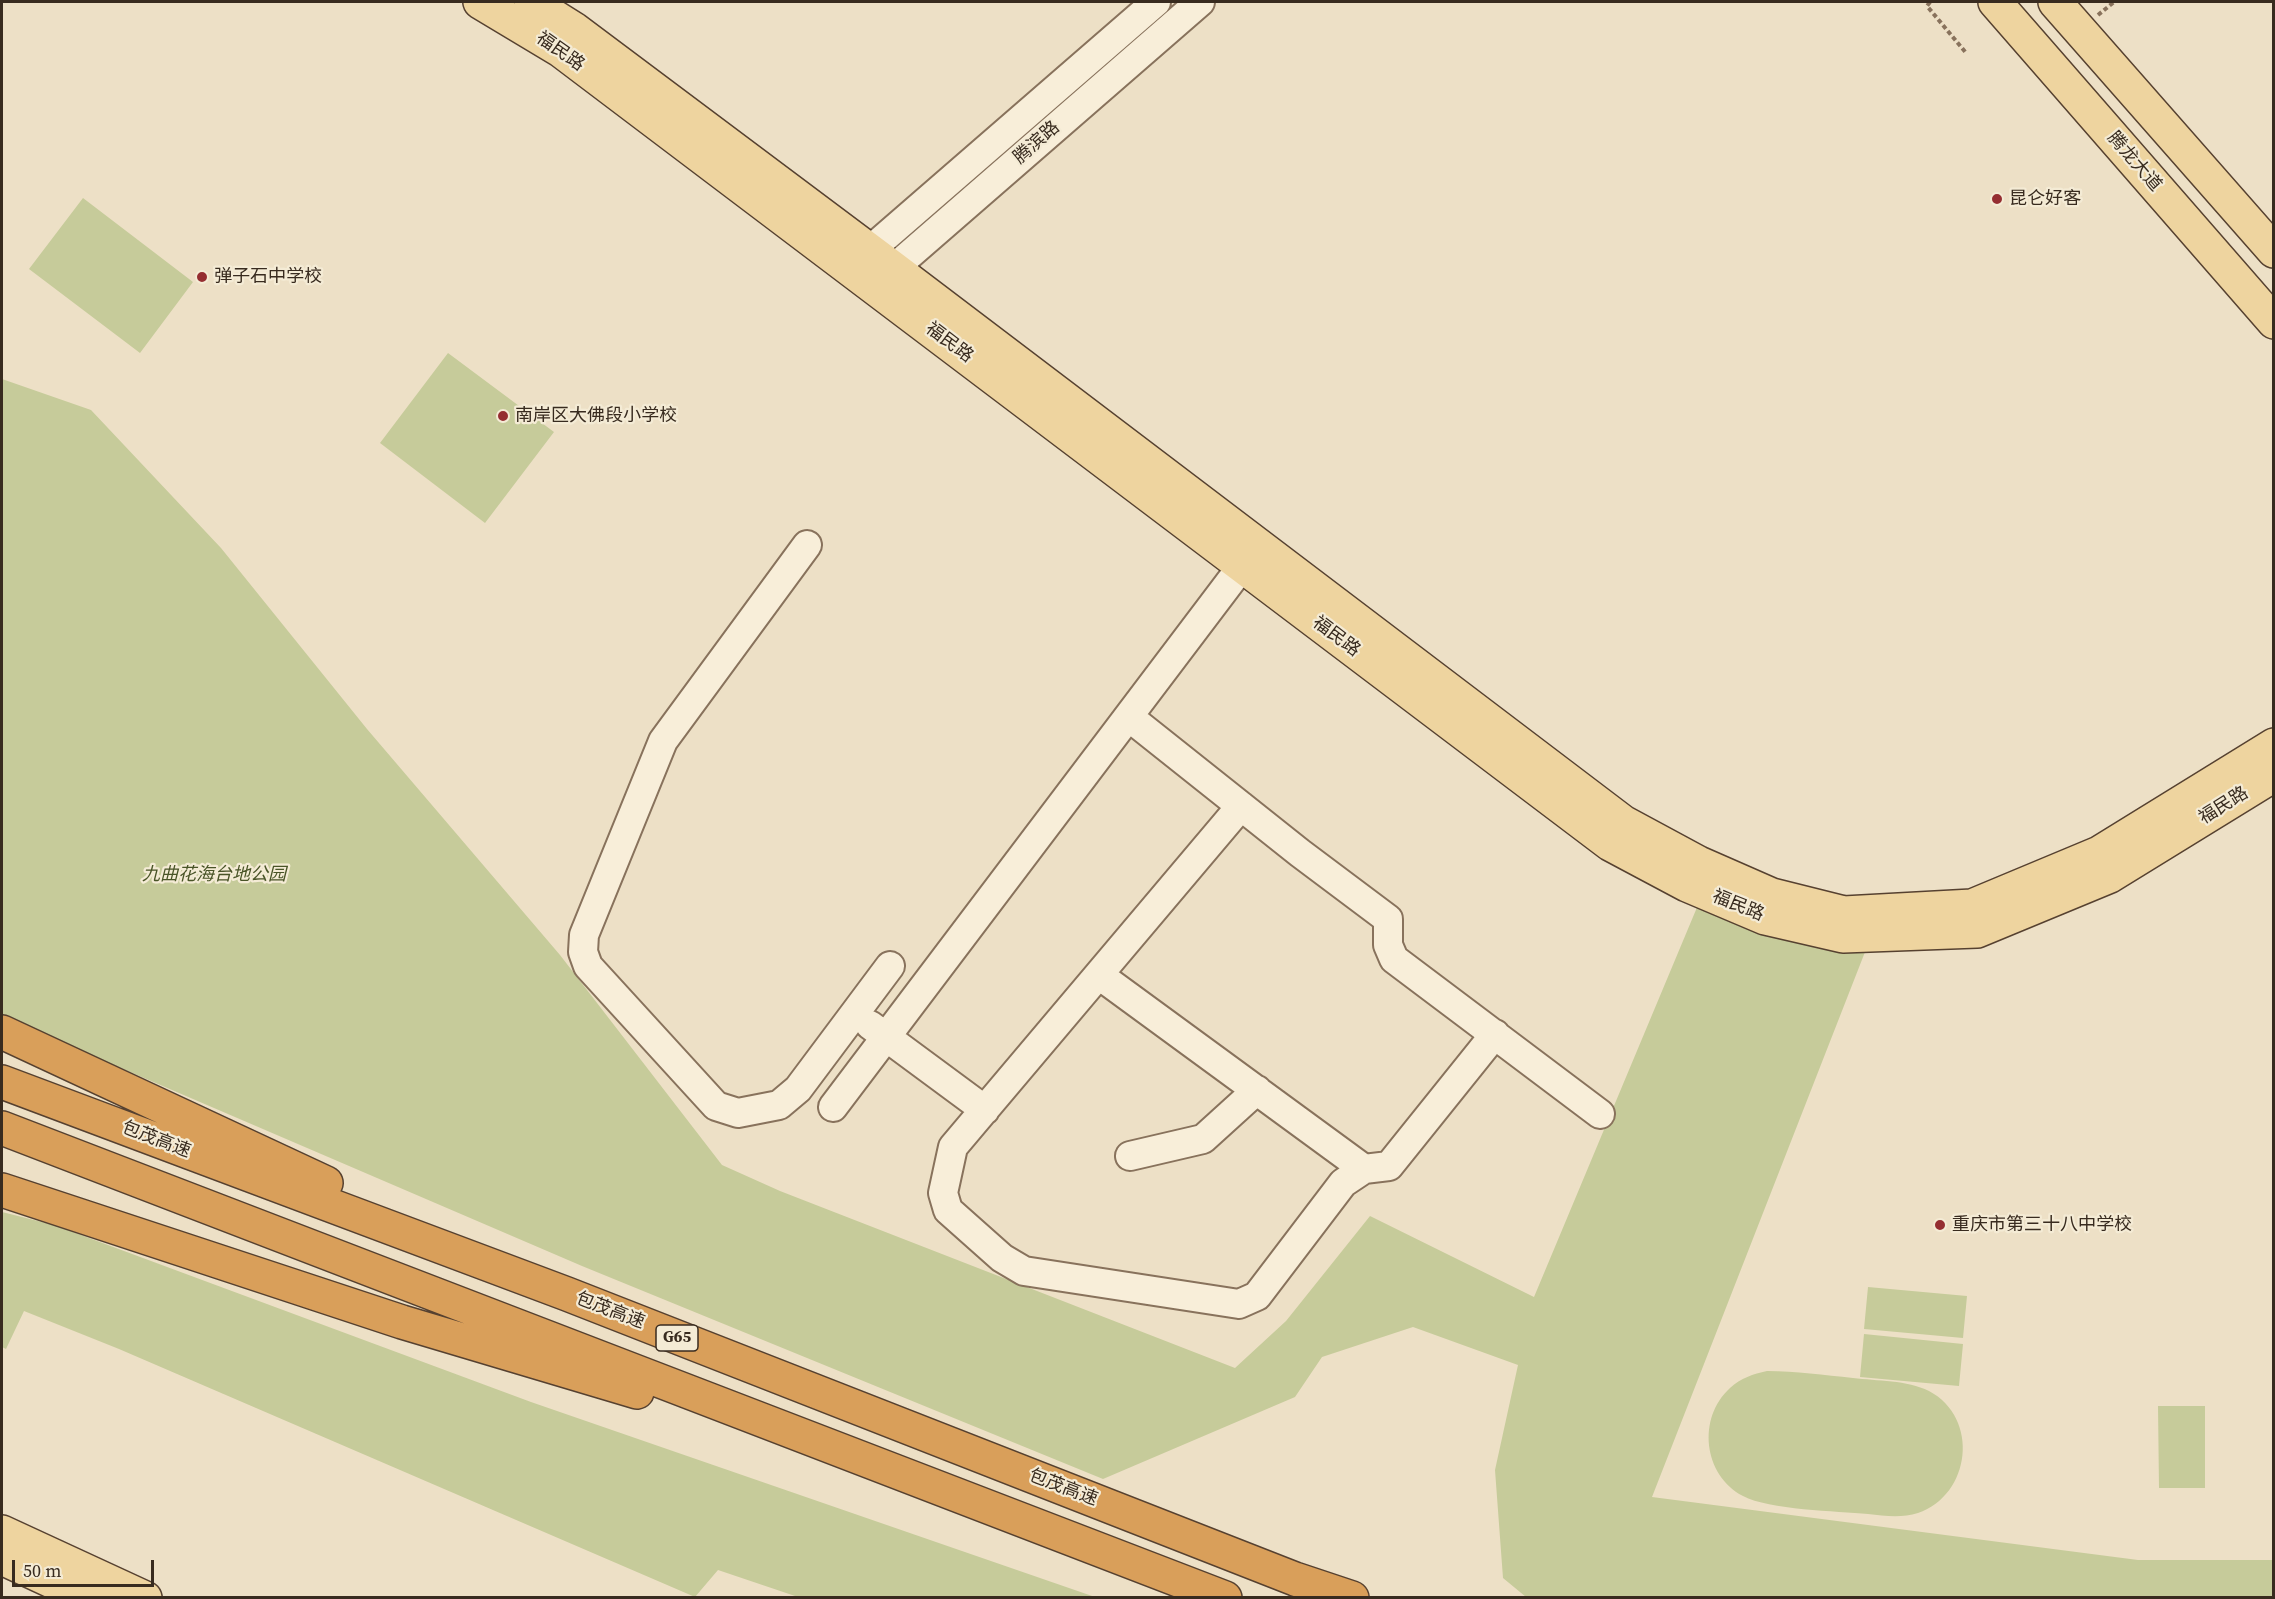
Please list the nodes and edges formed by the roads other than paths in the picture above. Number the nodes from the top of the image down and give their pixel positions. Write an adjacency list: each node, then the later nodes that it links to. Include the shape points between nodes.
1 (480, 2): 8 (main road, 福民路, via 560,50)
2 (531, 2): 8 (main road, 福民路, via 574,29)
3 (1200, 2): 8 (street, 腾滨路)
4 (1995, 2): 9 (main road, 腾龙大道)
5 (2055, 2): 7 (main road)
6 (1138, 8): 8 (street, 腾滨路)
7 (2274, 251)
8 (872, 268): 11 (main road, 福民路)
9 (2274, 322)
10 (807, 545): 18 (street, via 663,741 584,935 583,952 588,966 716,1106 738,1113 779,1105 798,1089)
11 (1250, 555): 12 (street); 13 (main road, 福民路, via 1623,822 1772,895 1844,913 1972,906 2098,853); 14 (main road, 福民路, via 1610,844 1687,885 1765,918 1843,936 1977,932 2110,876)
12 (1128, 717): 15 (street); 21 (street)
13 (2274, 745)
14 (2274, 775)
15 (1241, 806): 17 (street); 20 (street, via 1388,919 1388,945 1394,958)
16 (890, 966): 18 (street)
17 (1099, 975): 23 (street); 25 (street)
18 (854, 1014): 21 (street)
19 (2, 1032): 31 (highway)
20 (1495, 1034): 26 (street); 29 (street, via 1389,1166)
21 (886, 1036): 24 (street); 25 (street)
22 (2, 1082): 31 (highway, 包茂高速 / G65)
23 (1257, 1090): 28 (street, via 1203,1139); 29 (street)
24 (833, 1107)
25 (985, 1110): 29 (street, via 953,1147 943,1192 948,1210 1002,1258 1024,1271 1050,1276 1239,1304 1257,1296 1343,1183)
26 (1600, 1114)
27 (2, 1128): 32 (highway, G65)
28 (1130, 1156)
29 (1364, 1169)
30 (3, 1191): 32 (highway, via 414,1326)
31 (567, 1294): 38 (highway, 包茂高速 / G65)
32 (862, 1457): 37 (highway, G65)
33 (2, 1532): 36 (main road)
34 (2, 1558): 35 (main road)
35 (88, 1598)
36 (145, 1598)
37 (1225, 1598)
38 (1352, 1598)

